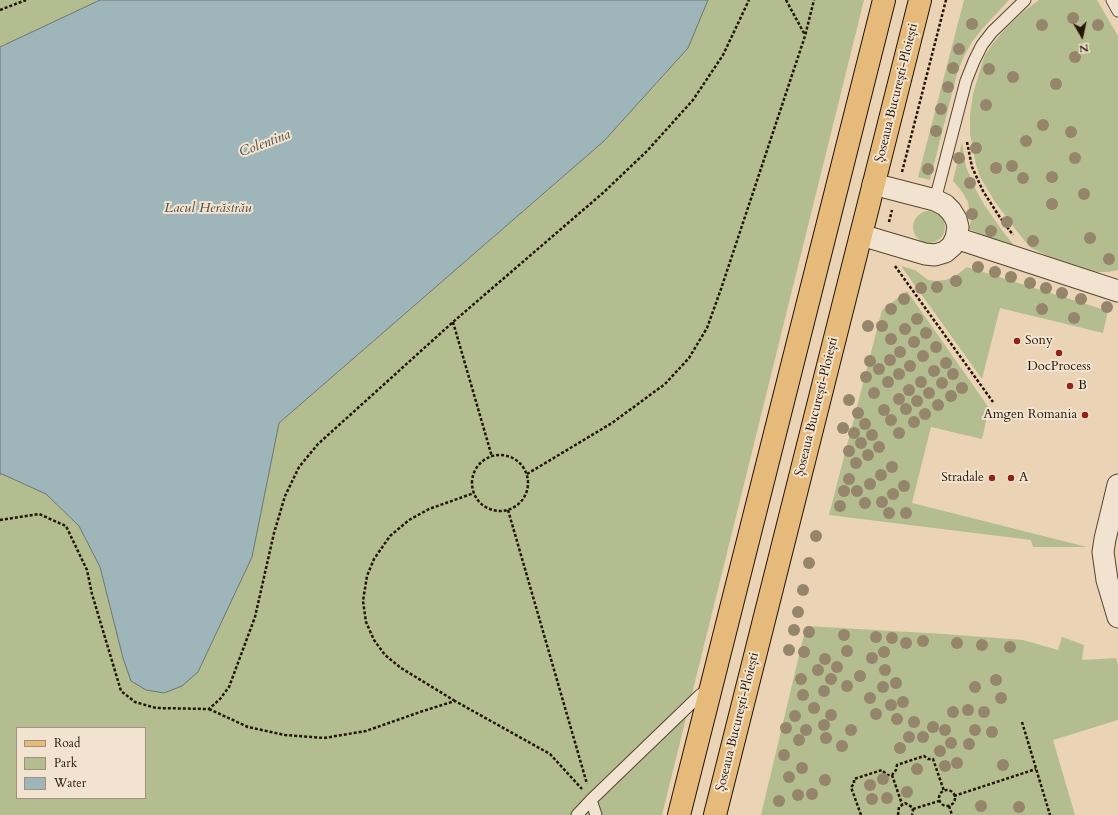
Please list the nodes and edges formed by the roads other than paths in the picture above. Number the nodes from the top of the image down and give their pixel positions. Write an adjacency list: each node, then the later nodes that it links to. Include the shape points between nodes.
1 (884, 0): 15 (main road)
2 (920, 0): 7 (main road, Șoseaua București-Ploiești)
3 (925, 0): 7 (main road)
4 (1025, 0): 9 (lane, via 992,32 974,61 966,81)
5 (1112, 0): 6 (lane)
6 (1118, 11)
7 (911, 36): 8 (main road, Șoseaua București-Ploiești)
8 (873, 184): 9 (street); 10 (main road, Șoseaua București-Ploiești)
9 (935, 200): 11 (street, via 951,211 958,228)
10 (861, 235): 11 (street, via 883,245 925,254 945,252); 20 (main road, Șoseaua București-Ploiești)
11 (956, 238): 12 (street)
12 (1118, 291)
13 (1118, 485): 14 (street, via 1103,552 1107,580)
14 (1118, 617)
15 (712, 687): 16 (lane, via 700,695); 19 (main road)
16 (591, 800): 17 (lane); 18 (lane)
17 (577, 815)
18 (596, 815)
19 (679, 815)
20 (715, 815)

